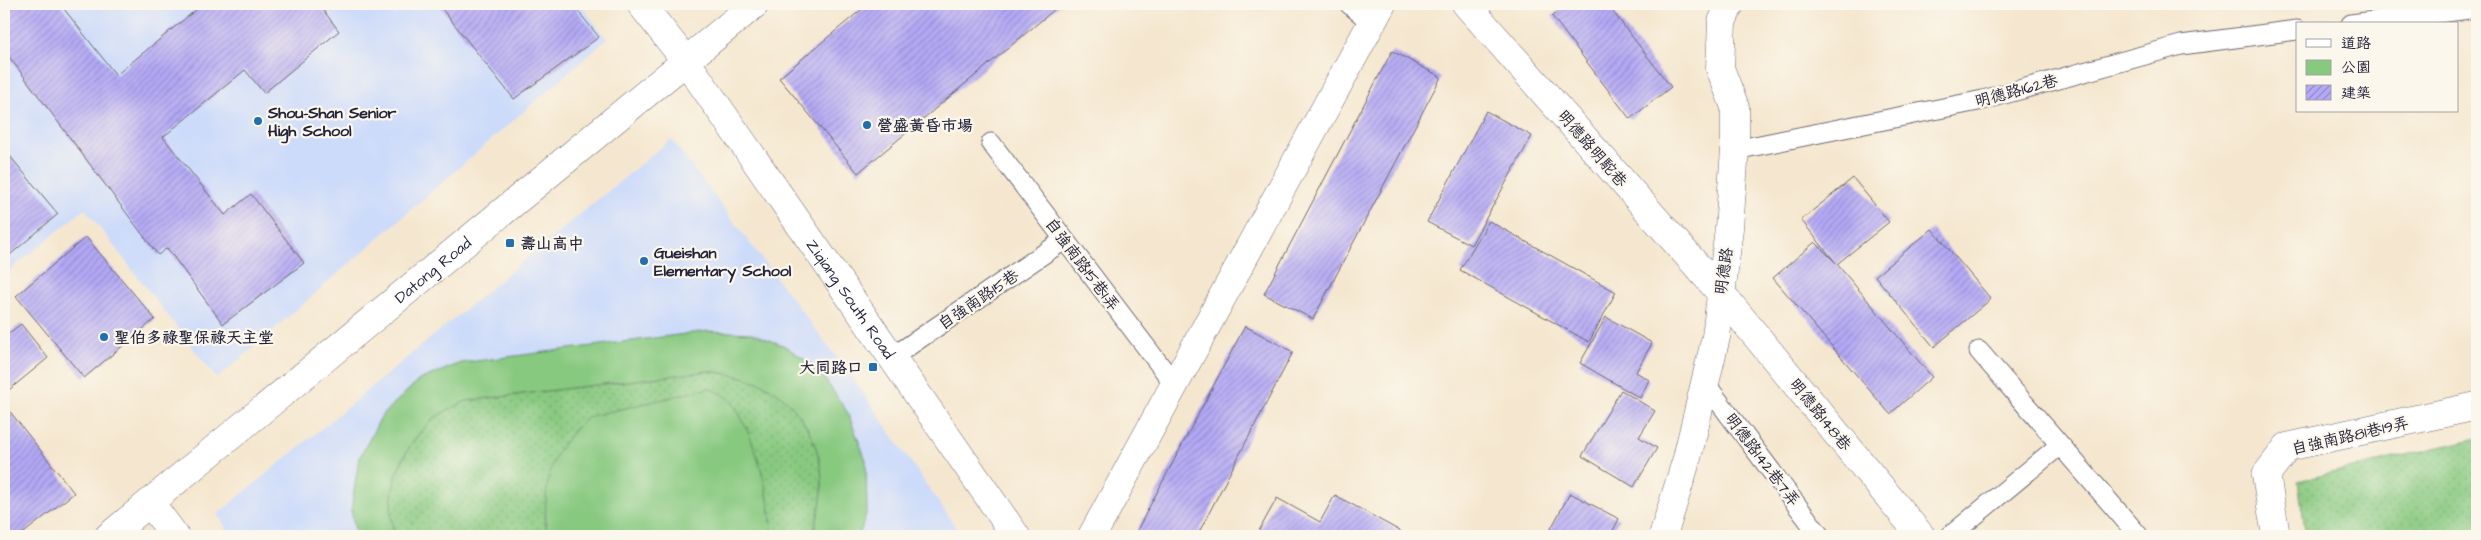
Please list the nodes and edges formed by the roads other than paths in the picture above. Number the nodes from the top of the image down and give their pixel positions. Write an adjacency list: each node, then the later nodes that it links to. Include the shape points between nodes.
1 (641, 4): 10 (street, Ziqiang South Road)
2 (755, 4): 10 (street, Datong Road)
3 (1349, 4): 7 (lane)
4 (1466, 4): 14 (street, 明德路明駝巷)
5 (1730, 4): 12 (street, 明德路, via 1722,22 1720,68 1735,107)
6 (2477, 8): 8 (lane)
7 (1377, 13): 18 (street)
8 (2367, 22)
9 (2296, 30): 12 (lane, 明德路162巷, via 2181,45 1983,100)
10 (686, 61): 16 (street, Ziqiang South Road); 21 (street, Datong Road)
11 (991, 143): 13 (lane, 自強南路15巷1弄)
12 (1734, 150): 14 (street, 明德路, via 1729,228)
13 (1064, 240): 16 (lane, 自強南路15巷); 18 (lane, 自強南路15巷1弄)
14 (1720, 292): 17 (street, 明德路, via 1716,337); 29 (street, 明德路148巷)
15 (1979, 351): 20 (lane)
16 (891, 358): 25 (street, Ziqiang South Road)
17 (1705, 382): 27 (street, 明德路, via 1687,458); 28 (lane, 明德路142巷7弄)
18 (1175, 385): 26 (street)
19 (2477, 406): 31 (street, 自強南路81巷19弄, via 2287,447 2266,474)
20 (2060, 445): 22 (lane); 30 (lane)
21 (151, 504): 23 (street, Datong Road); 24 (street)
22 (2138, 535)
23 (109, 536)
24 (175, 536)
25 (1016, 536)
26 (1092, 536)
27 (1662, 536)
28 (1820, 536)
29 (1921, 536)
30 (1950, 536)
31 (2276, 536)

